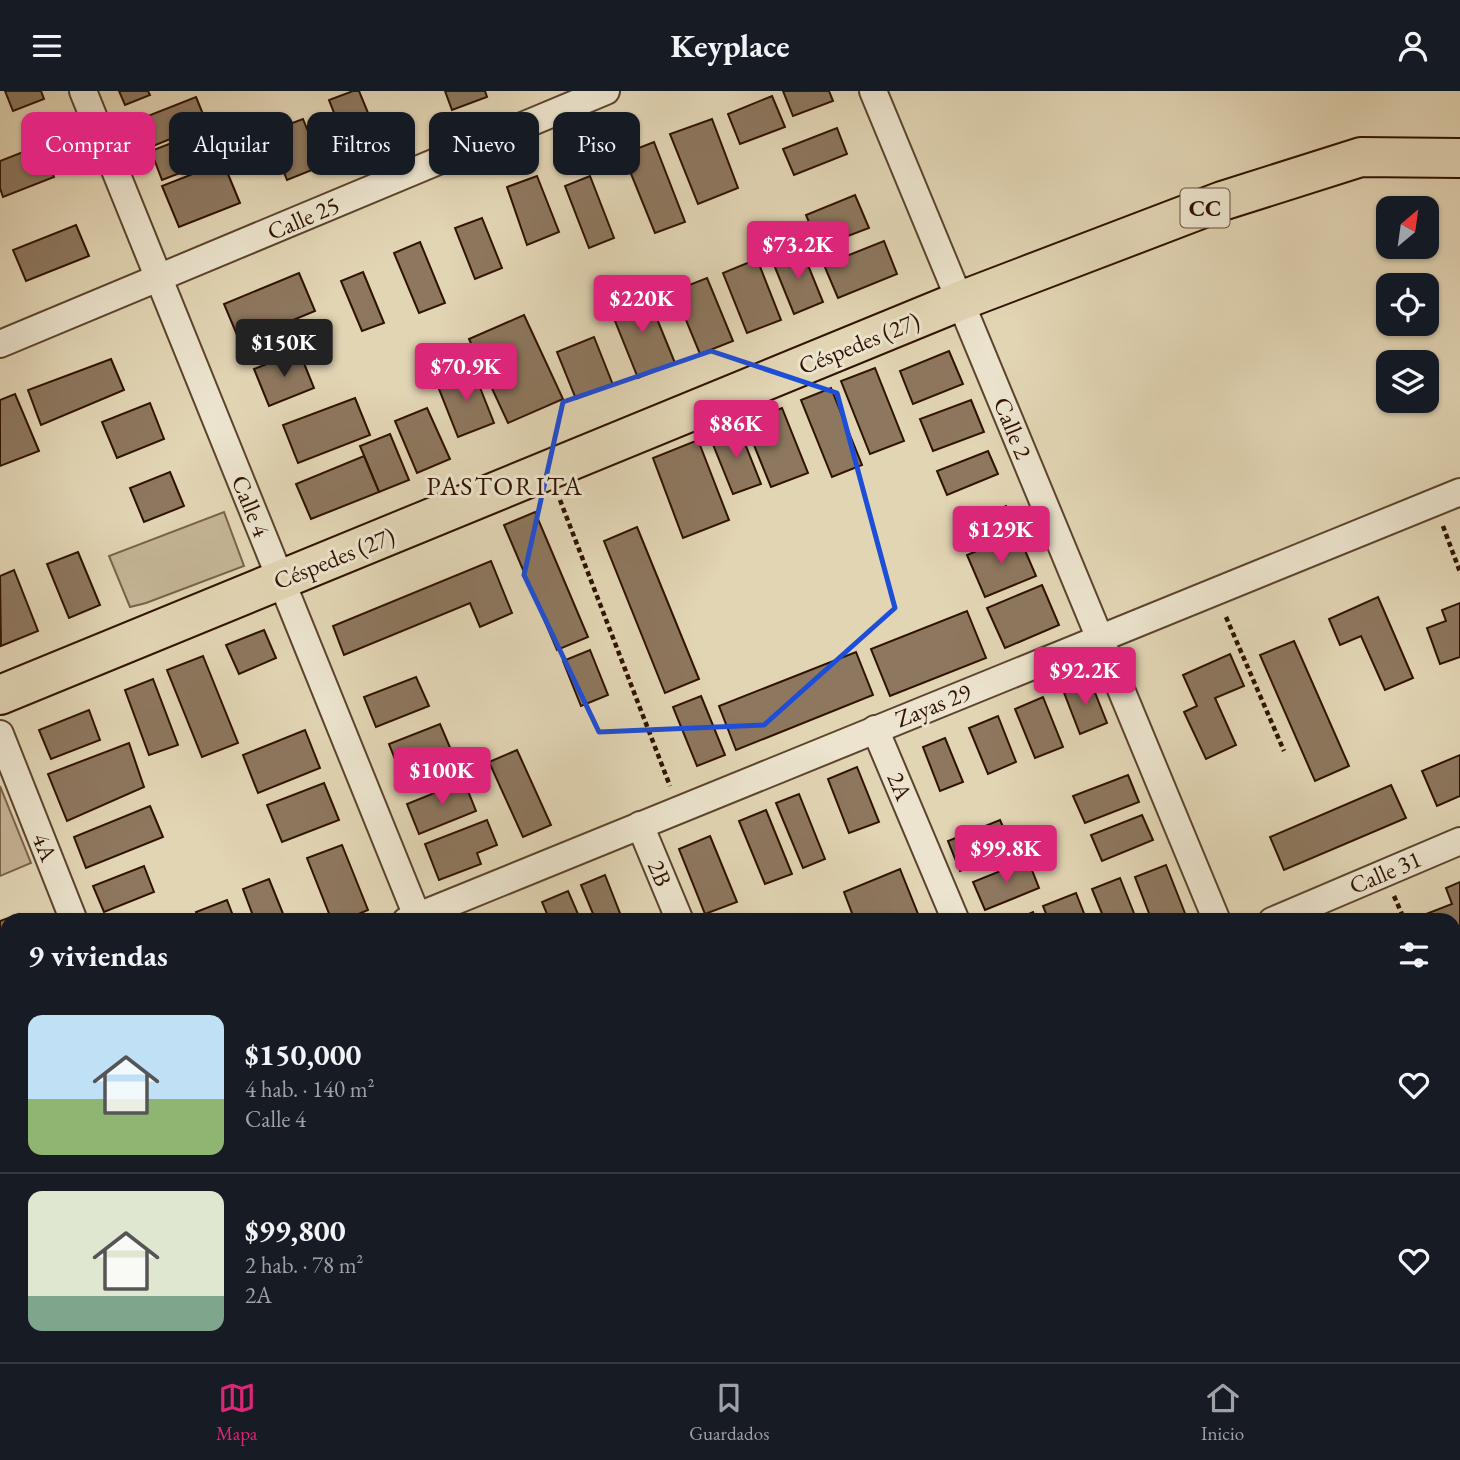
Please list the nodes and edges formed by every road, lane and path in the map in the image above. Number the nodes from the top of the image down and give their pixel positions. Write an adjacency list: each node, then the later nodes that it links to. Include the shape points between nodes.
1 (83, 91): 5 (street, Calle 4)
2 (606, 91): 5 (street, Calle 25)
3 (873, 91): 6 (street, Calle 2)
4 (1460, 158): 6 (main road, Céspedes (27) / CC, via 1361,157 1222,201)
5 (159, 279): 7 (street, Calle 25); 12 (street, Calle 4)
6 (960, 301): 8 (main road, Céspedes (27) / CC); 14 (street, Calle 2)
7 (0, 344)
8 (548, 471): 12 (main road, Céspedes (27) / CC); 19 (path)
9 (1460, 492): 10 (street, Zayas 29)
10 (1432, 503): 11 (path); 14 (street, Zayas 29)
11 (1460, 572)
12 (281, 580): 15 (main road, Céspedes (27) / CC); 23 (street, Calle 4)
13 (1224, 613): 18 (path)
14 (1100, 637): 16 (street, Zayas 29); 27 (street, Calle 2)
15 (0, 695)
16 (876, 729): 19 (street, Zayas 29); 26 (street, 2A)
17 (0, 734): 22 (street, 4A)
18 (1284, 751)
19 (679, 810): 20 (street, Zayas 29)
20 (640, 825): 24 (street, Zayas 29); 25 (street, 2B)
21 (1460, 841): 28 (street, Calle 31)
22 (71, 913)
23 (412, 913)
24 (428, 913)
25 (677, 913)
26 (953, 913)
27 (1214, 913)
28 (1291, 913)

